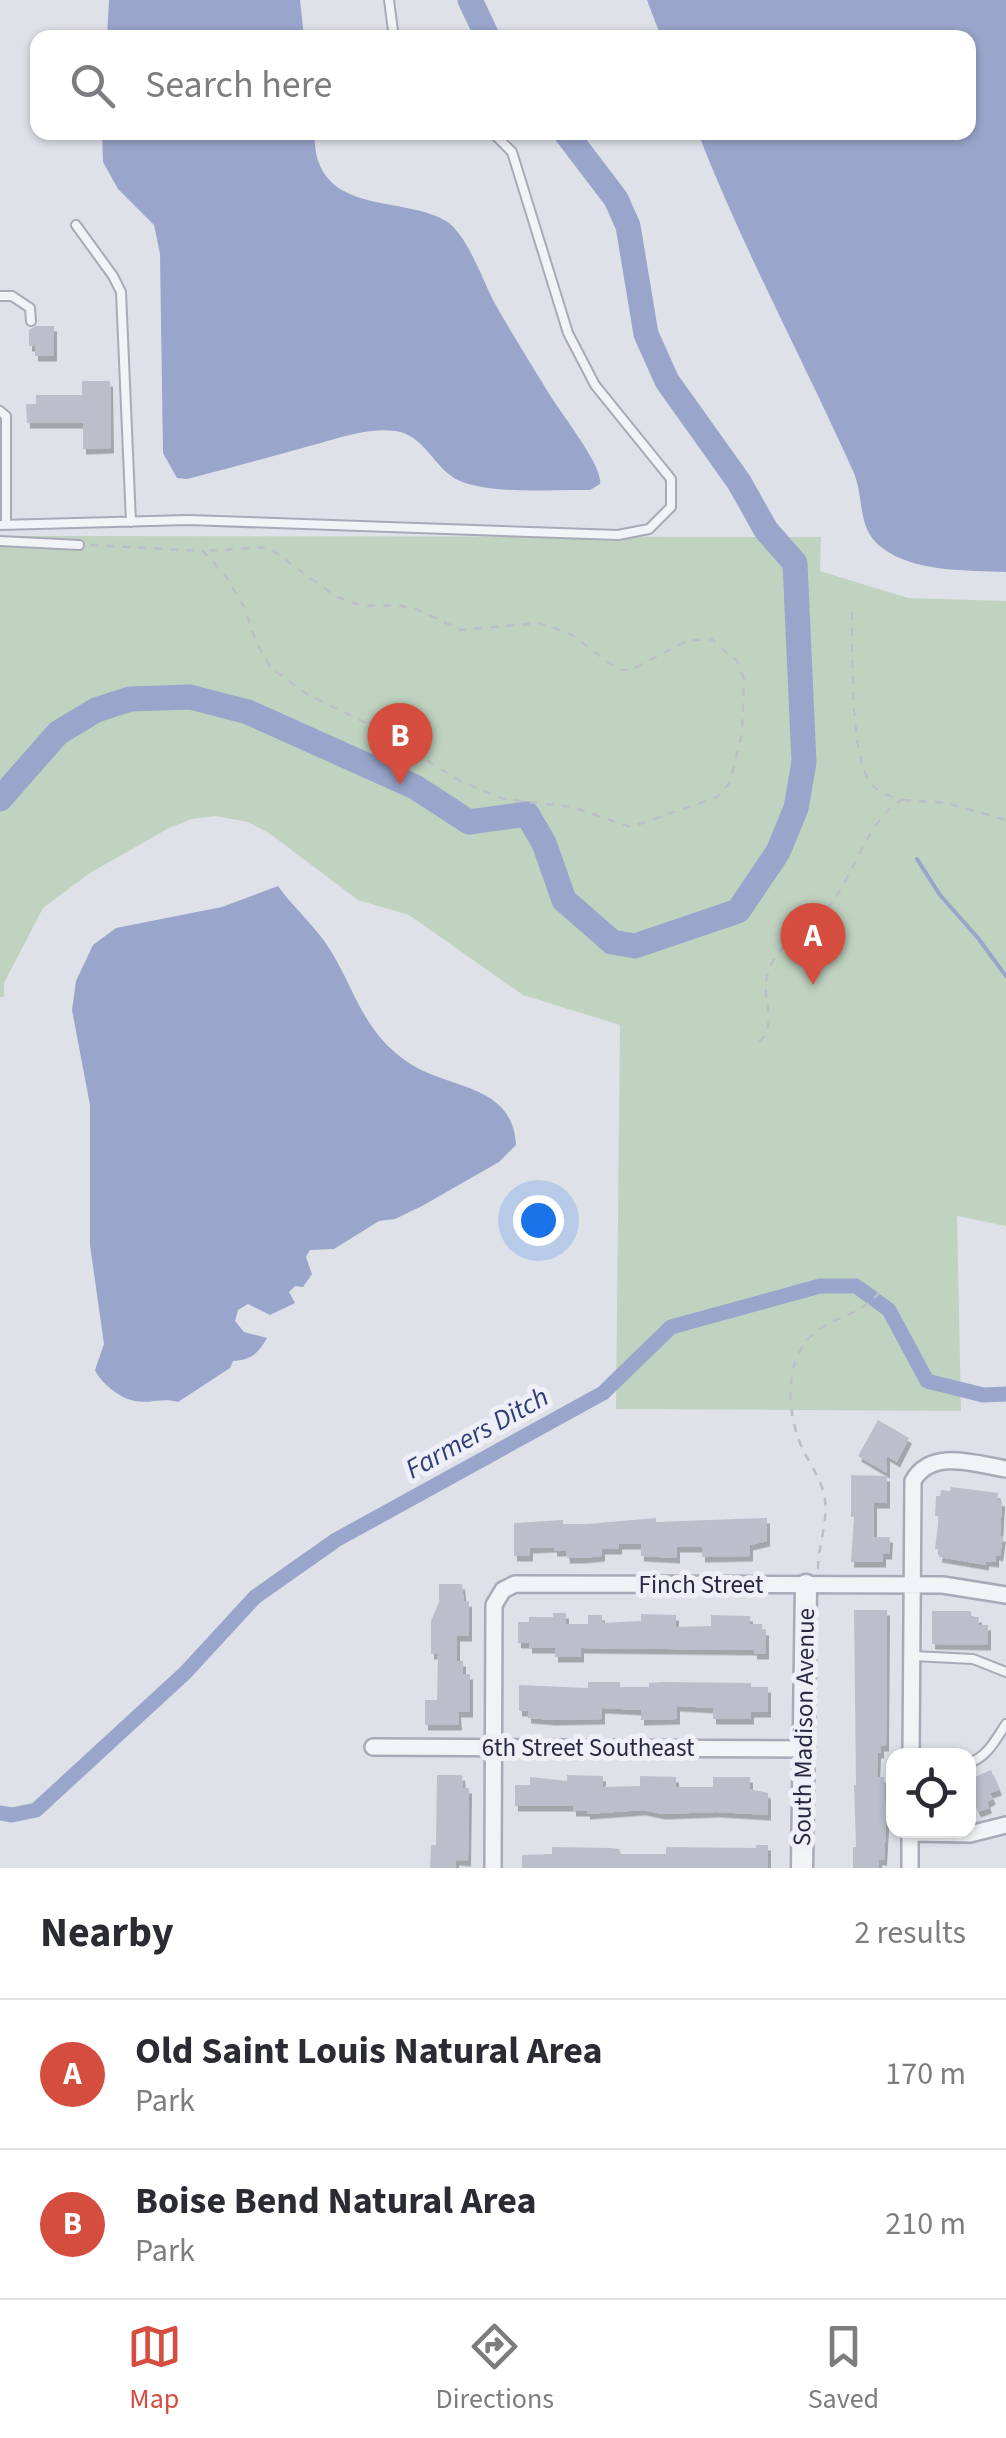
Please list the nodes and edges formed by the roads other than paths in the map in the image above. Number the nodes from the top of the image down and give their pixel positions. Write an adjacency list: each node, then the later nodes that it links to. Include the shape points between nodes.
1 (390, 0): 2 (lane)
2 (393, 30)
3 (500, 140): 8 (lane, via 512,152 568,333 596,385 671,479 671,506 649,530 618,535)
4 (76, 225): 8 (lane, via 121,292)
5 (0, 296): 6 (lane, via 21,300 30,308)
6 (30, 321)
7 (0, 412): 9 (lane, via 6,416)
8 (131, 522): 9 (lane)
9 (3, 525)
10 (0, 541): 11 (lane)
11 (79, 544)
12 (1006, 1469): 14 (street, via 940,1460 918,1472 911,1491)
13 (812, 1585): 14 (street, Finch Street); 20 (street, Finch Street, via 514,1584 502,1590 494,1606); 22 (street, South Madison Avenue)
14 (912, 1585): 15 (street, Finch Street); 16 (street)
15 (1006, 1595)
16 (911, 1656): 17 (lane, via 974,1659); 21 (street)
17 (1006, 1672)
18 (1006, 1724): 23 (lane)
19 (373, 1746): 20 (street, 6th Street Southeast)
20 (494, 1747): 22 (street, 6th Street Southeast); 27 (street)
21 (910, 1748)
22 (804, 1750): 28 (street, South Madison Avenue)
23 (976, 1761)
24 (1006, 1825): 25 (street)
25 (976, 1833)
26 (910, 1838): 29 (street)
27 (493, 1868)
28 (802, 1868)
29 (910, 1868)

